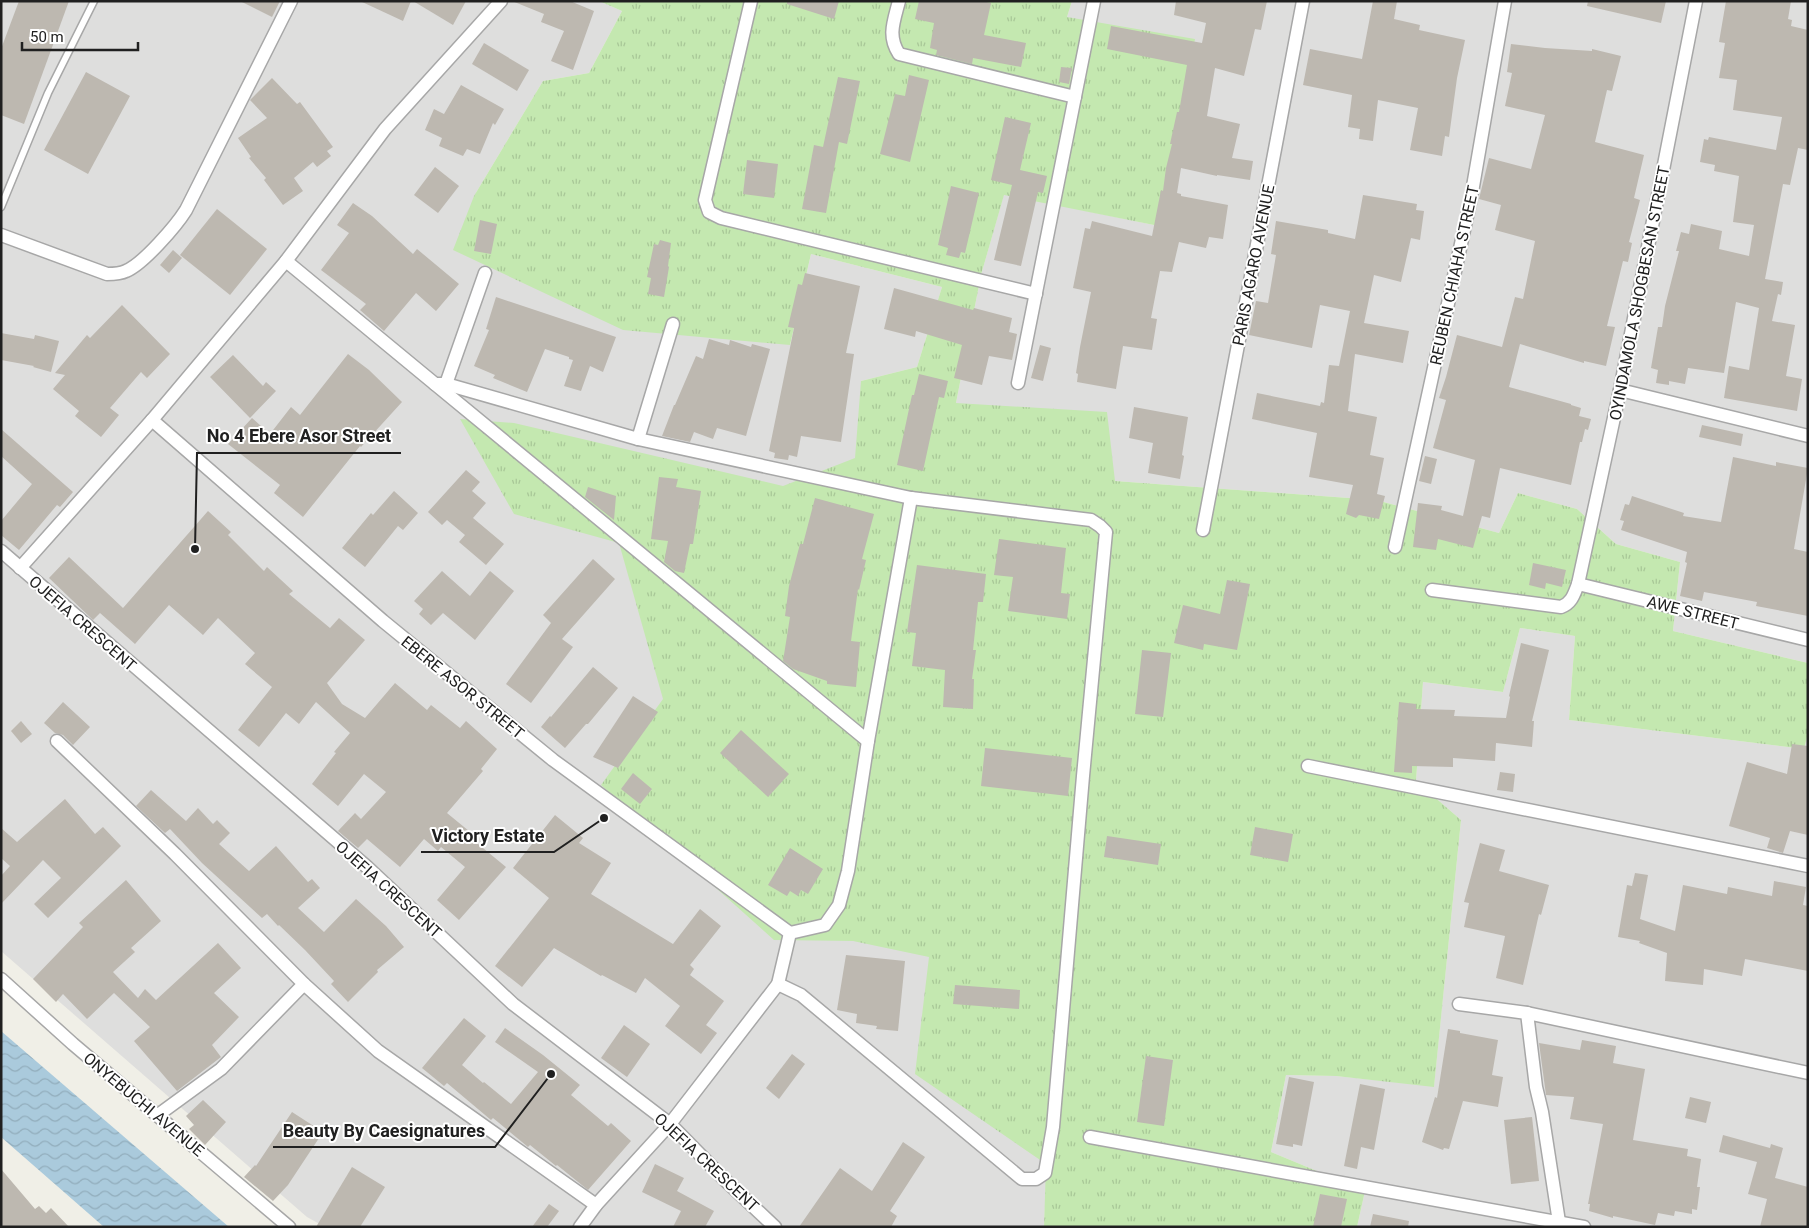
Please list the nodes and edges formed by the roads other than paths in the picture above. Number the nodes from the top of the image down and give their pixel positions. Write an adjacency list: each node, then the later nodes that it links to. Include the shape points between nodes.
1 (94, 1): 11 (lane, via 48,93)
2 (291, 1): 12 (street, via 186,210 168,234 133,268 124,273 107,274)
3 (501, 1): 13 (street, via 385,129)
4 (751, 1): 15 (street, via 705,200 709,212 730,220)
5 (899, 1): 10 (street, via 891,35 899,54)
6 (1094, 1): 10 (street)
7 (1303, 1): 24 (street, PARIS AGARO AVENUE)
8 (1505, 1): 25 (street, REUBEN CHIAHA STREET, via 1471,198)
9 (1696, 1): 19 (street, OYINDAMOLA SHOGBESAN STREET)
10 (1075, 97): 15 (street)
11 (1, 207)
12 (1, 234)
13 (286, 261): 18 (street); 20 (street)
14 (485, 273): 18 (street)
15 (1036, 294): 17 (street)
16 (673, 324): 22 (street)
17 (1018, 383)
18 (441, 384): 22 (street); 32 (street)
19 (1620, 390): 21 (street); 28 (street, OYINDAMOLA SHOGBESAN STREET)
20 (152, 420): 27 (street); 35 (street, EBERE ASOR STREET, via 383,621 553,760)
21 (1808, 436)
22 (638, 439): 23 (street)
23 (911, 498): 32 (street); 38 (street, via 1091,520 1106,532 1053,1127 1046,1173 1036,1179 1022,1179 801,995)
24 (1203, 530)
25 (1395, 547)
26 (1, 551): 27 (street, OJEFIA CRESCENT)
27 (20, 568): 43 (street, OJEFIA CRESCENT, via 367,867 513,1004)
28 (1578, 584): 29 (street, OYINDAMOLA SHOGBESAN STREET, via 1571,600 1561,607); 30 (street, AWE STREET)
29 (1432, 590)
30 (1808, 640)
31 (57, 741): 37 (street)
32 (868, 741): 35 (street, via 848,871 839,905 825,925)
33 (1308, 766): 34 (street)
34 (1808, 866)
35 (790, 934): 38 (street)
36 (1, 979): 42 (street, ONYEBUCHI AVENUE)
37 (304, 984): 42 (street, via 221,1069); 45 (street, via 378,1051)
38 (778, 984): 43 (street)
39 (1459, 1004): 40 (street)
40 (1527, 1013): 41 (street); 46 (street)
41 (1808, 1073)
42 (158, 1115): 47 (street, ONYEBUCHI AVENUE)
43 (670, 1124): 45 (street); 49 (street, OJEFIA CRESCENT)
44 (1090, 1137): 46 (street)
45 (596, 1205): 48 (street)
46 (1558, 1222): 50 (street)
47 (289, 1227)
48 (580, 1227)
49 (775, 1227)
50 (1584, 1227)

